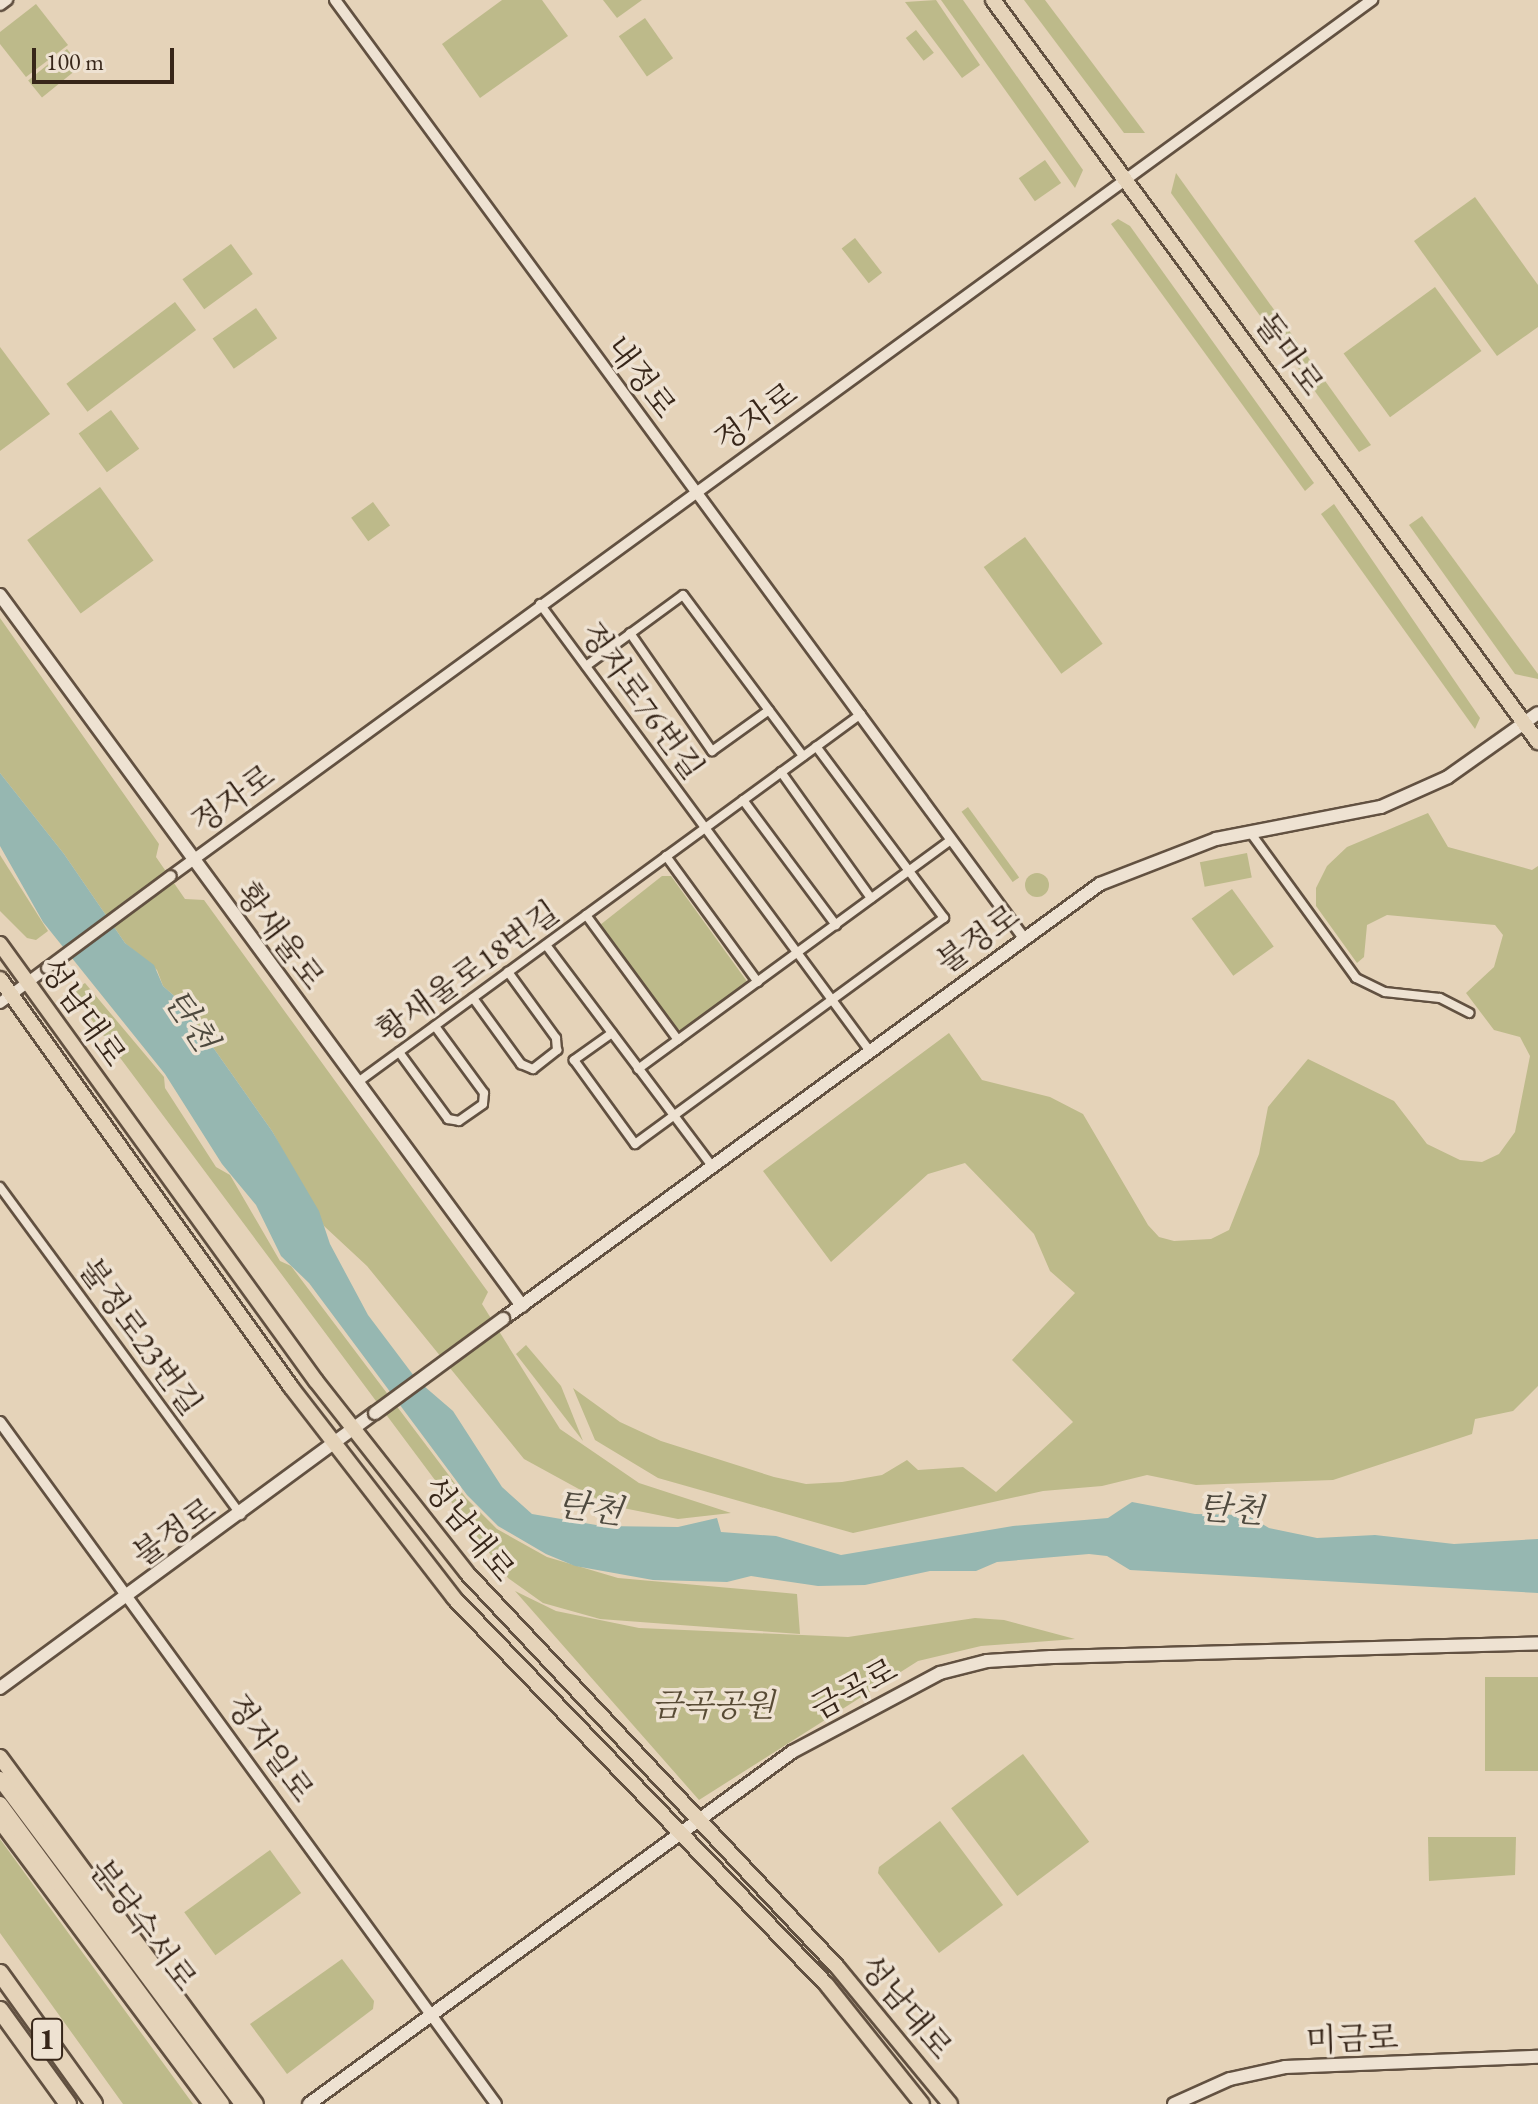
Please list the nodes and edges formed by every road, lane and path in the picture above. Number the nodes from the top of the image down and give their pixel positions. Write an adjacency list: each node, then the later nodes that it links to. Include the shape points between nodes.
1 (7, 0): 5 (street)
2 (335, 0): 7 (street, 내정로)
3 (993, 0): 6 (main road, 돌마로)
4 (1372, 0): 6 (street, 정자로)
5 (0, 5)
6 (1126, 180): 7 (street, 정자로); 15 (main road, 돌마로)
7 (696, 493): 9 (street, 정자로); 14 (street, 내정로)
8 (0, 595): 25 (main road, 황새울로)
9 (540, 603): 11 (street, 정자로76번길); 25 (street, 정자로)
10 (630, 633): 11 (street); 12 (street, via 683,595); 12 (street, via 712,751)
11 (586, 666): 21 (street, 정자로76번길)
12 (769, 710): 18 (street)
13 (1538, 713): 15 (main road, 불정로)
14 (861, 714): 17 (street, 황새울로18번길); 23 (street, 내정로)
15 (1524, 723): 16 (main road, 돌마로); 22 (main road, 불정로, via 1448,777 1406,798 1357,815)
16 (1538, 742)
17 (816, 746): 18 (street, 황새울로18번길); 26 (street)
18 (803, 756): 19 (street, 황새울로18번길)
19 (781, 772): 20 (street, 황새울로18번길); 27 (street)
20 (743, 800): 21 (street, 황새울로18번길); 29 (street)
21 (705, 828): 24 (street, 황새울로18번길); 33 (street, 정자로76번길)
22 (1250, 832): 30 (main road, 불정로, via 1124,872); 41 (street, via 1356,978 1385,992 1440,998)
23 (950, 841): 26 (street); 30 (street, 내정로)
24 (666, 856): 28 (street, 황새울로18번길); 37 (street)
25 (192, 861): 36 (street, 정자로, bridge); 48 (main road, 황새울로)
26 (909, 871): 27 (street); 40 (street, via 944,918)
27 (871, 898): 29 (street)
28 (586, 915): 32 (street, 황새울로18번길); 44 (street)
29 (836, 925): 33 (street)
30 (1023, 937): 45 (main road, 불정로)
31 (0, 944): 36 (main road, 성남대로)
32 (546, 945): 34 (street, 황새울로18번길); 43 (street)
33 (797, 952): 37 (street); 40 (street, 정자로76번길)
34 (508, 972): 38 (street, 황새울로18번길); 38 (street, via 556,1038 557,1050 533,1069 521,1064)
35 (0, 979): 39 (main road, 성남대로)
36 (28, 981): 39 (street); 54 (main road, 성남대로)
37 (758, 982): 44 (street)
38 (473, 998): 42 (street, 황새울로18번길)
39 (6, 999): 55 (main road, 성남대로)
40 (832, 1000): 45 (street, 정자로76번길); 49 (street)
41 (1469, 1013)
42 (435, 1026): 46 (street, 황새울로18번길); 46 (street, via 484,1093 483,1104 471,1113 459,1121 448,1119)
43 (612, 1033): 47 (street); 49 (street, via 574,1060 635,1144)
44 (678, 1040): 47 (street)
45 (869, 1050): 50 (main road, 불정로)
46 (399, 1052): 48 (street, 황새울로18번길)
47 (638, 1069): 49 (street)
48 (358, 1082): 52 (main road, 황새울로)
49 (674, 1116): 50 (street)
50 (712, 1166): 52 (main road, 불정로)
51 (0, 1187): 56 (street, 불정로23번길)
52 (522, 1306): 54 (main road, 불정로, bridge)
53 (0, 1422): 57 (street, 정자일로)
54 (354, 1429): 55 (main road, 불정로); 64 (main road, 성남대로, via 467,1573)
55 (335, 1443): 56 (main road, 불정로); 65 (main road, 성남대로, via 454,1598)
56 (241, 1515): 57 (main road, 불정로)
57 (129, 1597): 59 (main road, 불정로); 68 (street, 정자일로)
58 (1538, 1643): 64 (main road, 금곡로, via 987,1661 940,1673 879,1703 792,1752)
59 (0, 1688)
60 (0, 1757): 75 (main road)
61 (0, 1779): 74 (main road, 분당수서로)
62 (0, 1804): 73 (main road, 분당수서로)
63 (0, 1821): 72 (main road)
64 (699, 1821): 65 (main road, 금곡로); 79 (main road, 성남대로, via 838,1968)
65 (681, 1835): 68 (main road, 금곡로); 78 (main road, 성남대로, via 827,1985)
66 (0, 1973): 71 (highway, 1)
67 (0, 2010): 70 (highway, 1)
68 (433, 2016): 76 (main road, 금곡로); 77 (street, 정자일로)
69 (1538, 2057): 80 (main road, 미금로, via 1285,2067 1218,2083)
70 (68, 2104)
71 (94, 2104)
72 (211, 2104)
73 (222, 2104)
74 (242, 2104)
75 (256, 2104)
76 (309, 2104)
77 (496, 2104)
78 (922, 2104)
79 (950, 2104)
80 (1174, 2104)

